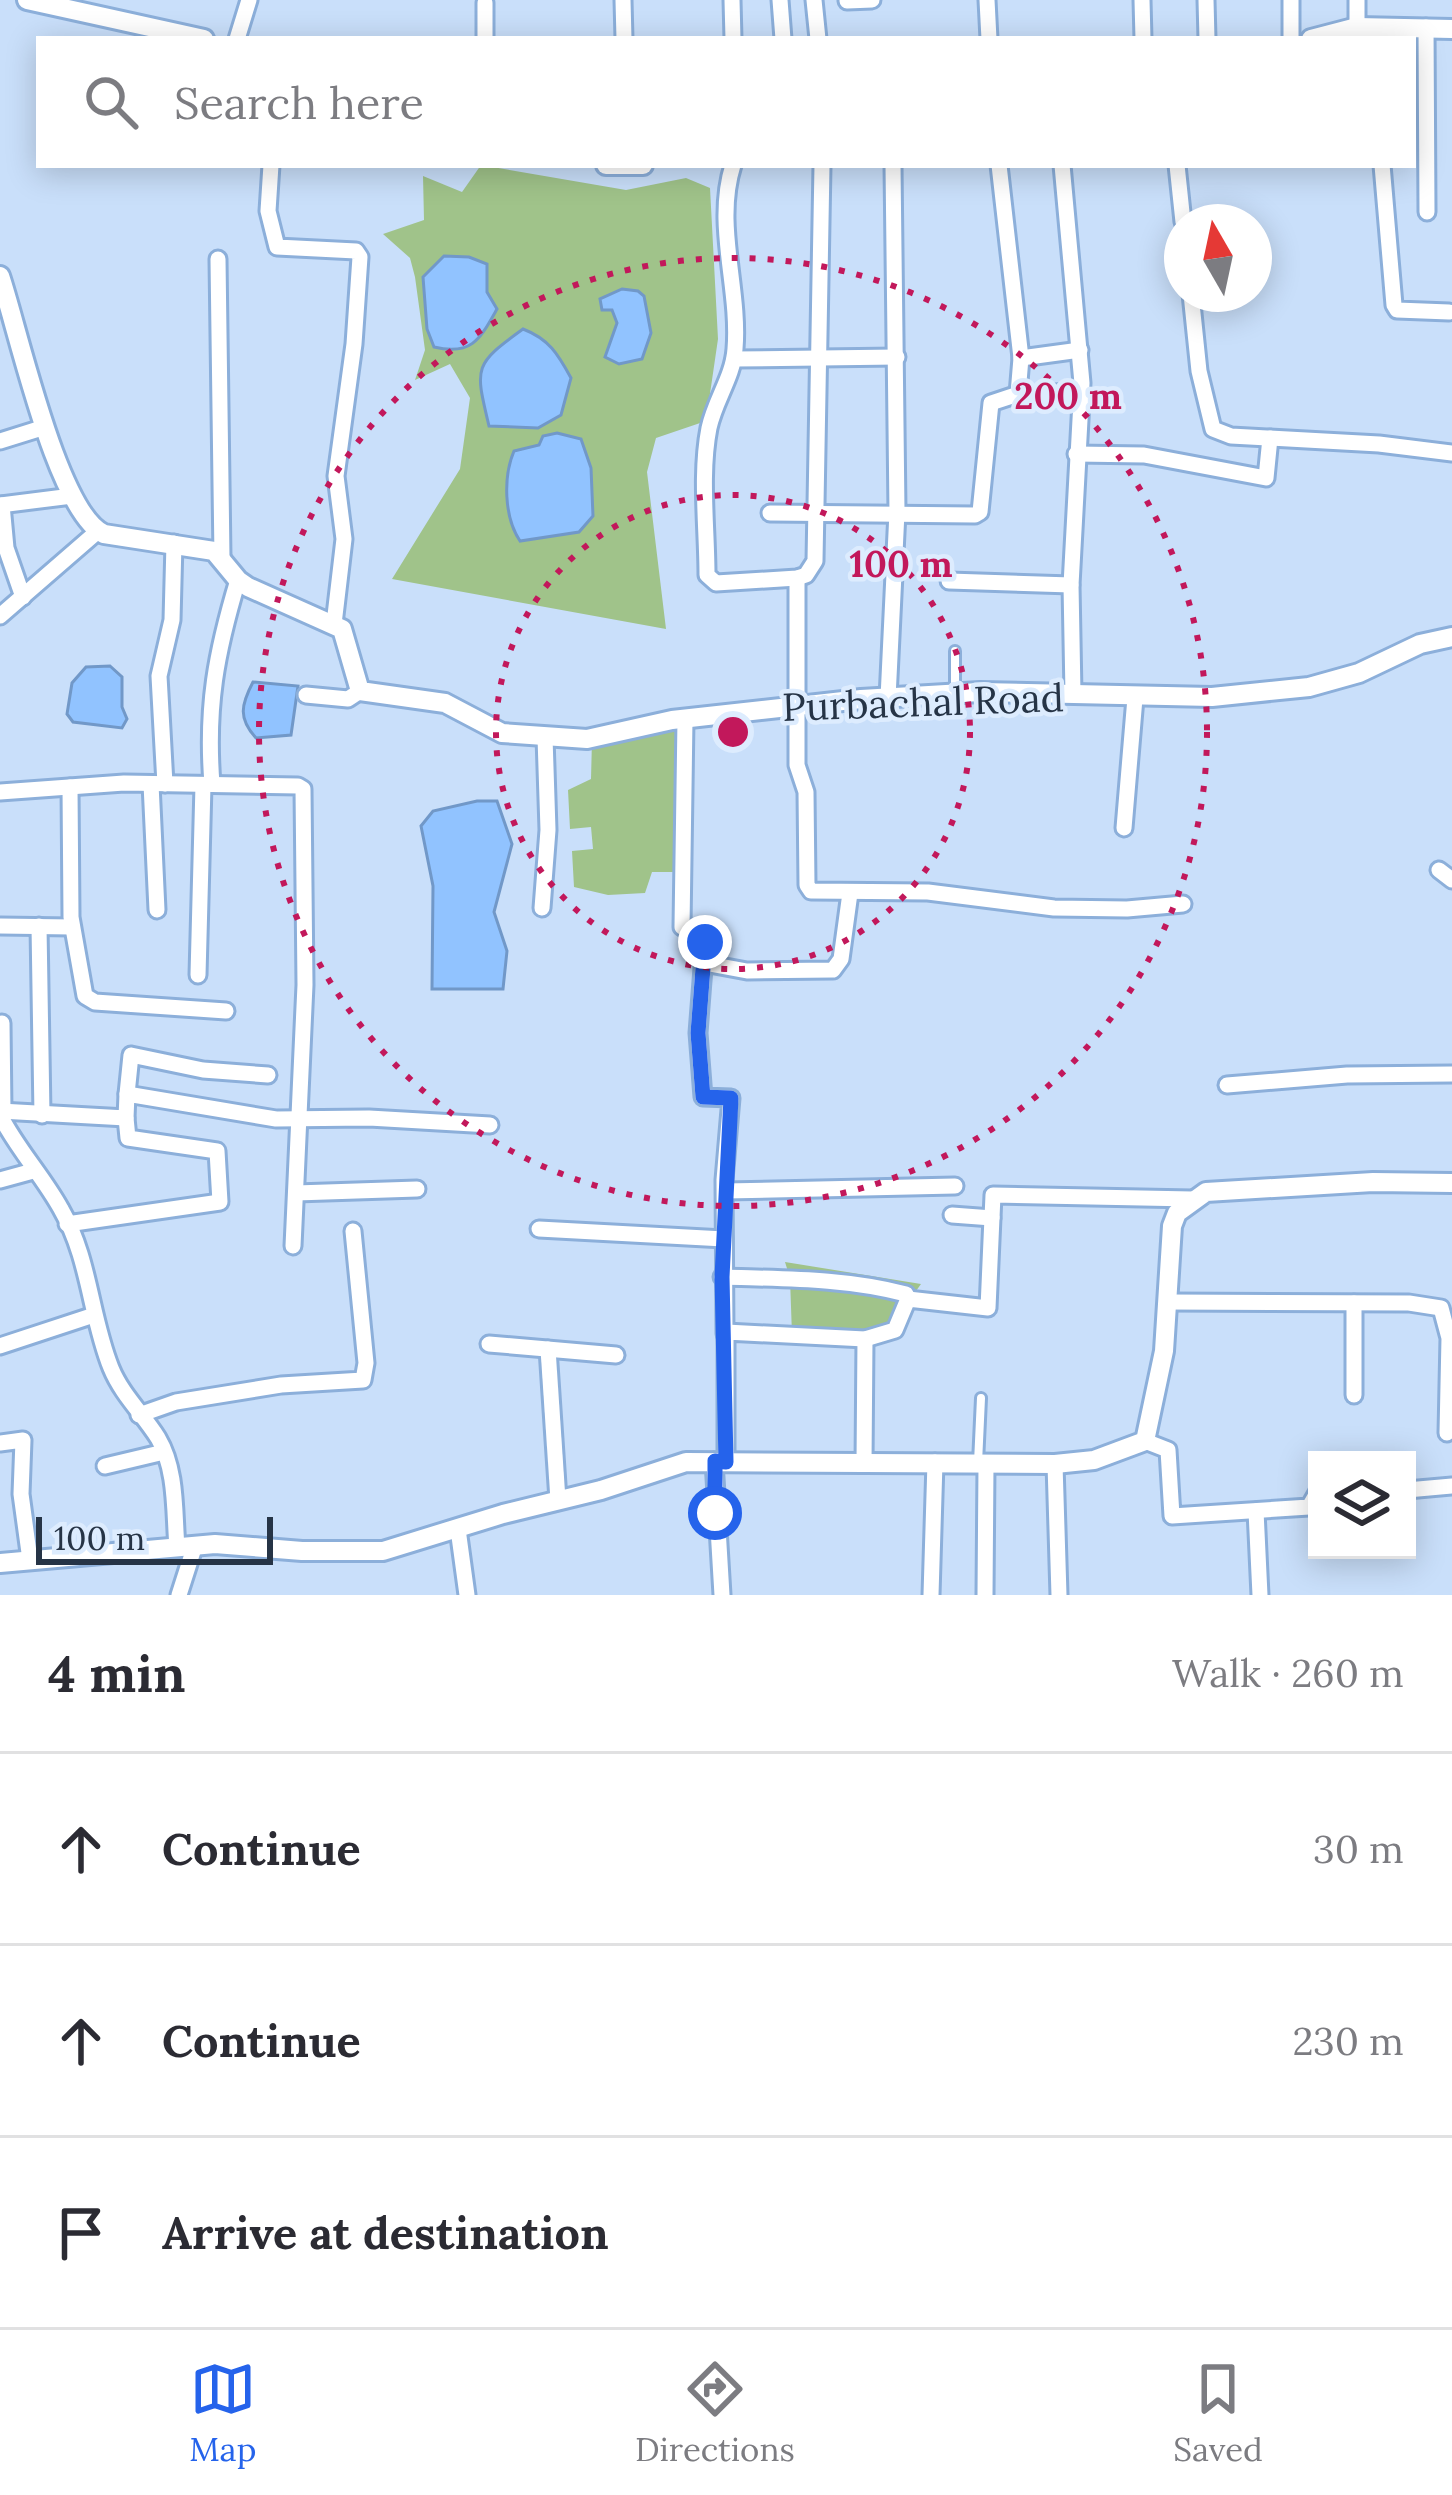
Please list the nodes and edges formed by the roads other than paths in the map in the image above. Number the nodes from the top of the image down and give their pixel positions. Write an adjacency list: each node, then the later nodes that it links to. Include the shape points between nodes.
1 (26, 0): 15 (street)
2 (249, 0): 20 (street)
3 (623, 0): 22 (street)
4 (732, 0): 23 (street)
5 (780, 0): 24 (street)
6 (814, 0): 25 (street)
7 (872, 0): 13 (street)
8 (987, 0): 26 (street)
9 (1142, 0): 27 (street)
10 (1206, 0): 28 (street)
11 (1291, 0): 29 (street)
12 (1358, 0): 18 (street)
13 (847, 2)
14 (485, 3): 21 (street)
15 (90, 6): 19 (street)
16 (1426, 27): 17 (street); 18 (street); 40 (street)
17 (1452, 29)
18 (1367, 31): 30 (street)
19 (194, 36)
20 (238, 36)
21 (485, 36)
22 (624, 36)
23 (733, 36)
24 (783, 36)
25 (818, 36)
26 (989, 36)
27 (1143, 36)
28 (1208, 36)
29 (1292, 36)
30 (1332, 36)
31 (271, 168): 71 (street, via 268,211 277,247 360,257 337,470 344,546)
32 (732, 168): 48 (street, via 727,250)
33 (822, 168): 49 (street)
34 (893, 168): 46 (street)
35 (999, 168): 47 (street)
36 (1061, 168): 45 (street)
37 (1178, 168): 39 (street)
38 (1382, 168): 44 (street, via 1394,304 1402,313)
39 (1182, 204)
40 (1427, 212)
41 (218, 259): 64 (street)
42 (0, 276): 52 (street)
43 (1193, 312): 53 (street, via 1213,430)
44 (1449, 312)
45 (1080, 350): 47 (street); 50 (street)
46 (897, 357): 49 (street); 61 (street)
47 (1021, 358): 51 (street)
48 (734, 359): 49 (street); 65 (street, via 709,430 707,575 716,584)
49 (820, 360): 59 (street)
50 (1081, 392): 51 (street); 56 (street)
51 (1015, 396): 61 (street, via 991,403 978,514)
52 (45, 427): 54 (street); 57 (street)
53 (1270, 438): 55 (street); 56 (street, via 1267,478 1144,454)
54 (0, 441)
55 (1452, 453)
56 (1076, 454): 68 (street)
57 (72, 496): 58 (street); 62 (street)
58 (1, 505): 69 (street)
59 (815, 511): 60 (street); 61 (street); 65 (street, via 814,561)
60 (770, 512)
61 (897, 512): 78 (street)
62 (98, 531): 63 (street); 69 (street)
63 (174, 543): 64 (street); 83 (street)
64 (222, 558): 66 (street)
65 (797, 578): 80 (street)
66 (238, 580): 71 (street); 84 (street, via 216,653)
67 (949, 581): 68 (street)
68 (1071, 585): 76 (street)
69 (23, 597): 70 (street)
70 (0, 616)
71 (334, 624): 74 (street, via 346,634)
72 (1452, 637): 79 (street, Purbachal Road, via 1325,685)
73 (955, 651): 75 (lane)
74 (361, 691): 77 (street, via 348,699); 82 (street, Purbachal Road, via 445,703 502,734)
75 (956, 693): 76 (street, Purbachal Road); 78 (street, Purbachal Road)
76 (1073, 694): 79 (street, Purbachal Road)
77 (306, 695)
78 (888, 698): 80 (street, Purbachal Road)
79 (1135, 698): 87 (street)
80 (796, 703): 81 (street, Purbachal Road); 88 (street, via 807,884 811,891)
81 (685, 719): 82 (street, Purbachal Road, via 587,739); 95 (street, via 682,927 705,942)
82 (545, 737): 90 (street)
83 (158, 784): 84 (street); 85 (street); 91 (street)
84 (208, 784): 96 (street); 106 (street, via 301,787)
85 (70, 787): 86 (street); 94 (street)
86 (0, 792)
87 (1124, 828)
88 (850, 892): 89 (street, via 928,892 1054,908); 95 (street, via 833,970)
89 (1183, 904)
90 (542, 908)
91 (157, 910)
92 (0, 926): 93 (street)
93 (38, 926): 94 (street); 104 (street)
94 (72, 927): 97 (street, via 89,1000)
95 (704, 963): 113 (street, via 703,1097 731,1098)
96 (198, 975)
97 (226, 1011)
98 (2, 1023): 103 (street)
99 (1452, 1074): 101 (street)
100 (268, 1075): 102 (street, via 131,1055)
101 (1227, 1085)
102 (127, 1094): 105 (street); 106 (street)
103 (1, 1112): 104 (street); 108 (street)
104 (42, 1115): 105 (street)
105 (126, 1118): 118 (street, via 128,1138 217,1151 220,1202)
106 (300, 1119): 107 (street); 114 (street)
107 (490, 1125)
108 (33, 1171): 109 (street); 118 (street)
109 (0, 1180)
110 (1452, 1183): 115 (street, via 1284,1186)
111 (955, 1186): 113 (street)
112 (416, 1190): 114 (street)
113 (725, 1191): 121 (street)
114 (296, 1193): 122 (street)
115 (1192, 1199): 117 (street, via 993,1196); 125 (street, via 1172,1226)
116 (952, 1215): 117 (street)
117 (992, 1218): 124 (street, via 988,1308)
118 (68, 1224): 127 (street)
119 (539, 1229): 121 (street)
120 (353, 1231): 136 (street, via 363,1380 281,1384)
121 (724, 1239): 123 (street)
122 (293, 1246)
123 (722, 1277): 124 (street, via 823,1279); 128 (street)
124 (908, 1299): 129 (street, via 895,1330)
125 (1168, 1302): 126 (street); 138 (street)
126 (1354, 1303): 134 (street); 137 (street, via 1441,1308 1449,1338)
127 (94, 1316): 131 (street); 136 (street, via 114,1376)
128 (724, 1334): 129 (street); 141 (street)
129 (865, 1340): 143 (street)
130 (489, 1344): 132 (street)
131 (0, 1346)
132 (548, 1349): 133 (street); 149 (street)
133 (616, 1354)
134 (1354, 1395)
135 (981, 1398): 145 (lane)
136 (139, 1415): 140 (street)
137 (1447, 1433)
138 (1145, 1441): 144 (street); 151 (street, via 1168,1450 1172,1516)
139 (0, 1443): 154 (street, via 22,1440)
140 (164, 1452): 146 (street); 153 (street)
141 (720, 1461): 143 (street); 149 (street, via 674,1464); 158 (street)
142 (935, 1462): 143 (street); 145 (street); 159 (street)
143 (864, 1463)
144 (1055, 1464): 145 (street); 161 (street)
145 (982, 1465): 160 (street)
146 (105, 1466)
147 (1452, 1486): 148 (street)
148 (1416, 1489)
149 (558, 1500): 152 (street)
150 (1308, 1507): 151 (street)
151 (1256, 1511): 162 (street)
152 (458, 1528): 153 (street, via 359,1553); 157 (street)
153 (186, 1546): 154 (street); 156 (street)
154 (30, 1560): 155 (street)
155 (0, 1563)
156 (179, 1595)
157 (467, 1595)
158 (722, 1595)
159 (931, 1595)
160 (985, 1595)
161 (1059, 1595)
162 (1260, 1595)

